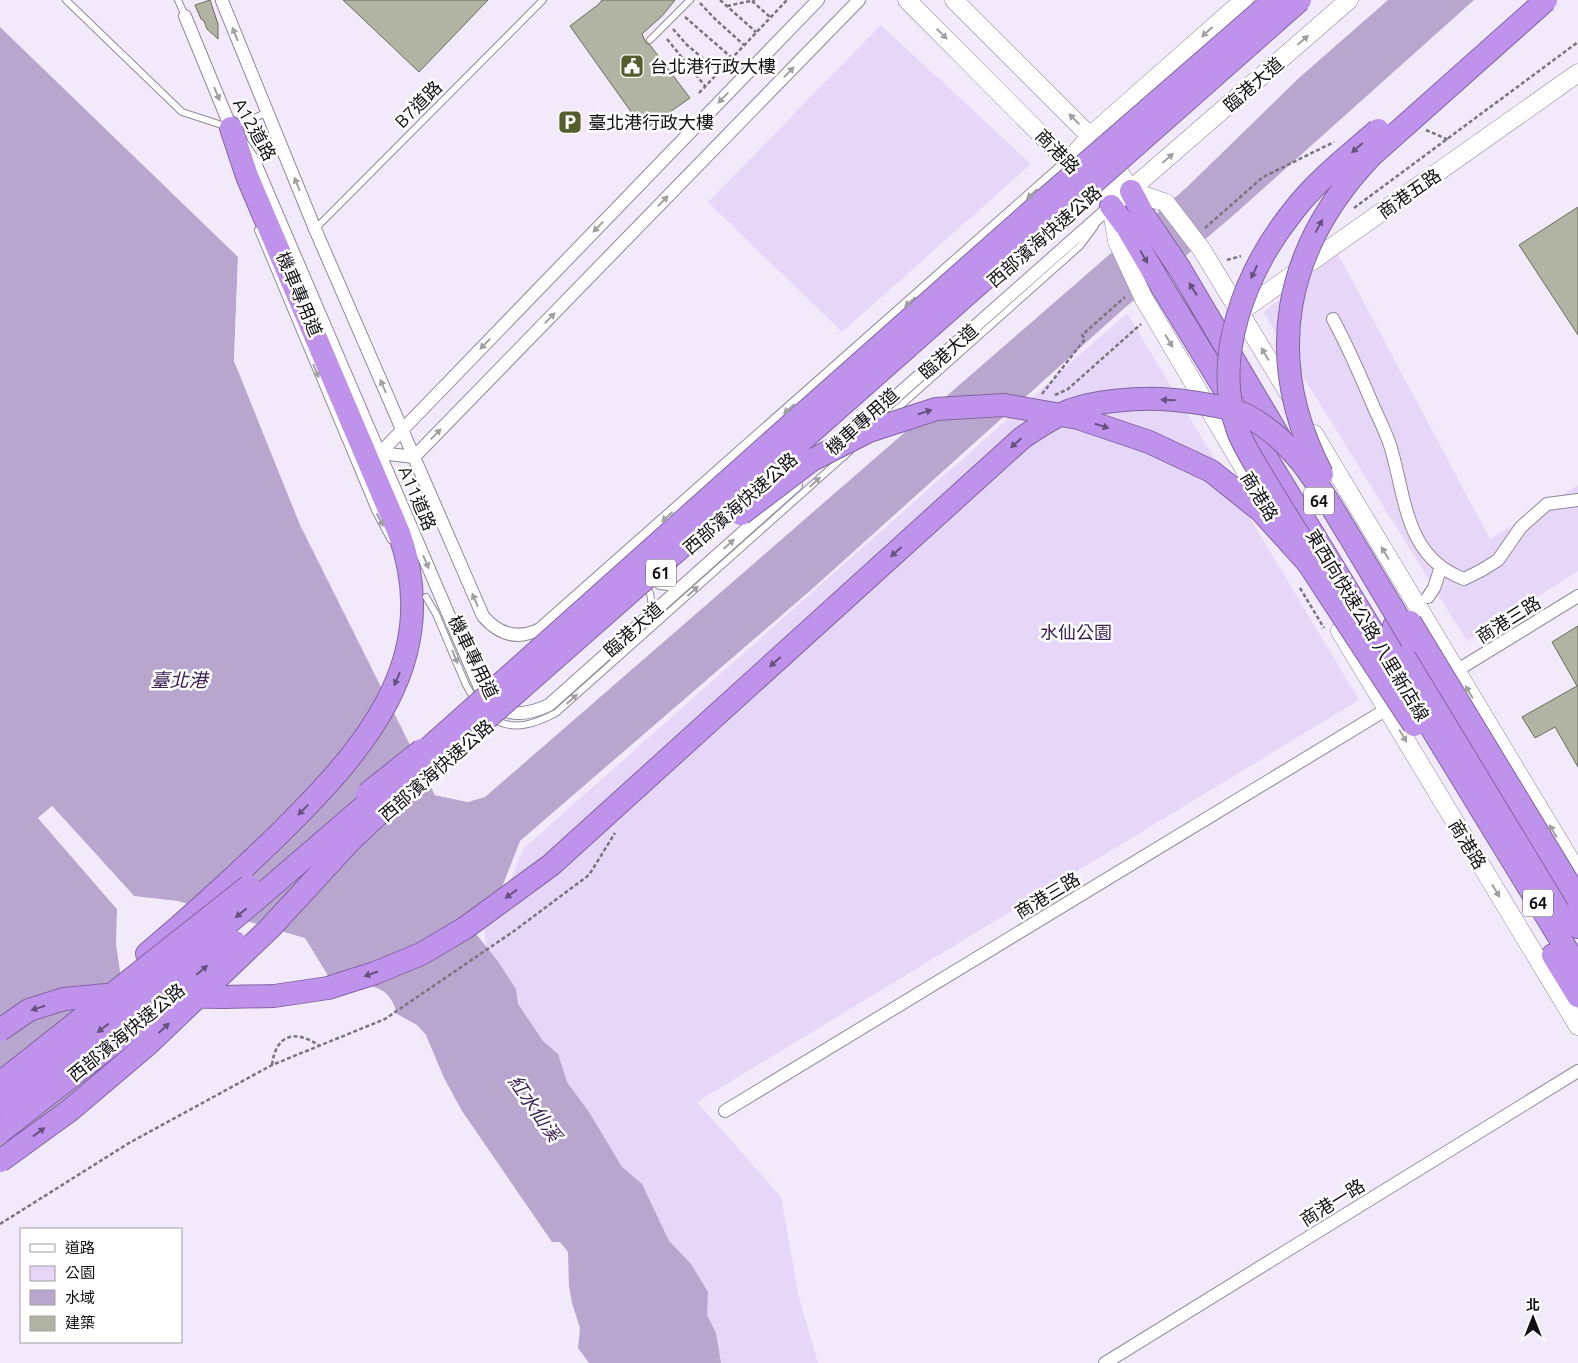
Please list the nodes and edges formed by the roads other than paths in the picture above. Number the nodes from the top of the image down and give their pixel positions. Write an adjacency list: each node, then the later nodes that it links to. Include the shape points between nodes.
1 (66, 0): 24 (lane, via 182,112)
2 (178, 0): 19 (lane, A12道路)
3 (222, 0): 22 (street, A12道路, one-way to 3)
4 (543, 0): 33 (lane, B7道路)
5 (690, 0): 20 (lane)
6 (818, 0): 38 (street, one-way to 38)
7 (859, 0): 40 (street, one-way to 7)
8 (907, 0): 27 (street, 商港路, one-way to 27)
9 (954, 0): 25 (street, 商港路, one-way to 9)
10 (1244, 0): 25 (street, one-way to 25)
11 (1274, 0): 67 (highway, 西部濱海快速公路 / 61, one-way to 67, bridge, via 310,854 117,1017)
12 (1285, 0): 26 (street)
13 (1300, 0): 70 (highway, one-way to 13, bridge, via 69,1111 147,1044 269,929 350,841 404,790)
14 (1311, 0): 51 (highway, 西部濱海快速公路 / 61)
15 (1349, 0): 29 (street, 臨港大道, one-way to 15)
16 (1525, 0): 55 (highway, one-way to 55, bridge, via 1342,161 1291,214 1250,281 1232,344 1230,390 1238,431 1246,449)
17 (1540, 0): 23 (street)
18 (1546, 0): 58 (highway, one-way to 18, bridge, via 1331,492 1316,462 1292,394 1288,356 1289,324 1301,266 1310,243 1336,198 1372,155)
19 (185, 16): 24 (street, A12道路, one-way to 24)
20 (650, 40)
21 (1578, 73): 36 (street, 商港五路)
22 (268, 112): 24 (lane); 33 (street, A12道路, one-way to 22)
23 (1404, 120)
24 (231, 128): 28 (lane); 34 (street, A12道路, via 256,163); 48 (highway, via 247,176 400,533)
25 (1091, 135): 26 (street, 商港路); 27 (street)
26 (1108, 154): 29 (street, 商港路); 30 (street)
27 (1068, 162): 30 (street, 商港路); 42 (street, one-way to 42); 66 (highway, bridge, via 1053,202 563,634 459,722)
28 (237, 166)
29 (1131, 191): 30 (street, 臨港大道); 32 (highway); 36 (street, bridge, via 1166,203 1202,250)
30 (1111, 206): 32 (highway); 46 (street, 臨港大道, one-way to 30); 48 (lane, 機車專用道, one-way to 30, via 436,614 472,697 484,712 510,725 541,721 556,713 1080,246)
31 (257, 227): 43 (lane, 機車專用道, one-way to 43, via 375,510)
32 (1130, 229): 35 (highway, 東西向快速公路 八里新店線, one-way to 35, bridge); 56 (highway, 東西向快速公路 八里新店線 / 64, one-way to 32, bridge, via 1180,269)
33 (315, 230): 38 (street, A11道路, one-way to 33)
34 (291, 247): 39 (street, A11道路)
35 (1151, 297): 54 (street, 商港路, one-way to 54); 56 (highway, 東西向快速公路 八里新店線 / 64, via 1224,391)
36 (1240, 312): 52 (street, one-way to 36)
37 (1333, 319): 44 (street, via 1390,445 1405,509 1416,537)
38 (402, 429): 39 (street); 40 (street, A11道路)
39 (380, 452): 40 (street); 53 (street, A11道路, one-way to 53, via 480,688 494,706 507,712 535,712)
40 (414, 457): 45 (street, A11道路, one-way to 40, via 540,629 527,635 513,635 491,626 482,616)
41 (1578, 500): 44 (street, via 1547,504 1521,527 1498,560 1464,579)
42 (638, 543): 45 (street); 46 (lane, via 638,564 658,586)
43 (395, 548)
44 (1441, 567): 49 (street)
45 (609, 568): 50 (lane, via 630,572 650,593)
46 (680, 588): 50 (street, 臨港大道)
47 (1578, 596): 52 (street, 商港三路)
48 (419, 597): 64 (highway, one-way to 64, bridge, via 400,675 360,746 329,783 260,853 168,936)
49 (1428, 598)
50 (653, 612): 53 (street, 臨港大道)
51 (570, 654): 55 (highway, one-way to 55, bridge, via 758,499 812,460 869,431 936,409 1004,405 1078,418 1149,442 1211,471 1261,511 1308,563); 69 (highway, 西部濱海快速公路 / 61, one-way to 51, bridge, via 128,1032)
52 (1456, 671): 57 (street, one-way to 52)
53 (549, 704)
54 (1386, 709): 62 (street, 商港路, one-way to 62); 68 (street, 商港三路)
55 (1414, 725): 61 (highway)
56 (1512, 828): 59 (highway, 東西向快速公路 八里新店線 / 64); 60 (highway, 東西向快速公路 八里新店線 / 64); 63 (highway, one-way to 63, bridge, via 1412,641 1308,470 1287,444 1244,414 1214,406 1142,399 1106,403 1072,410 1022,438 551,865 465,928 421,954 328,988 274,996 106,995 64,999 29,1010)
57 (1578, 873)
58 (1578, 899)
59 (1578, 926)
60 (1578, 968)
61 (1578, 996)
62 (1578, 1026)
63 (0, 1030)
64 (0, 1070)
65 (1578, 1071): 71 (street, 商港一路)
66 (0, 1083)
67 (0, 1106)
68 (725, 1111)
69 (0, 1132)
70 (0, 1161)
71 (1105, 1363)

